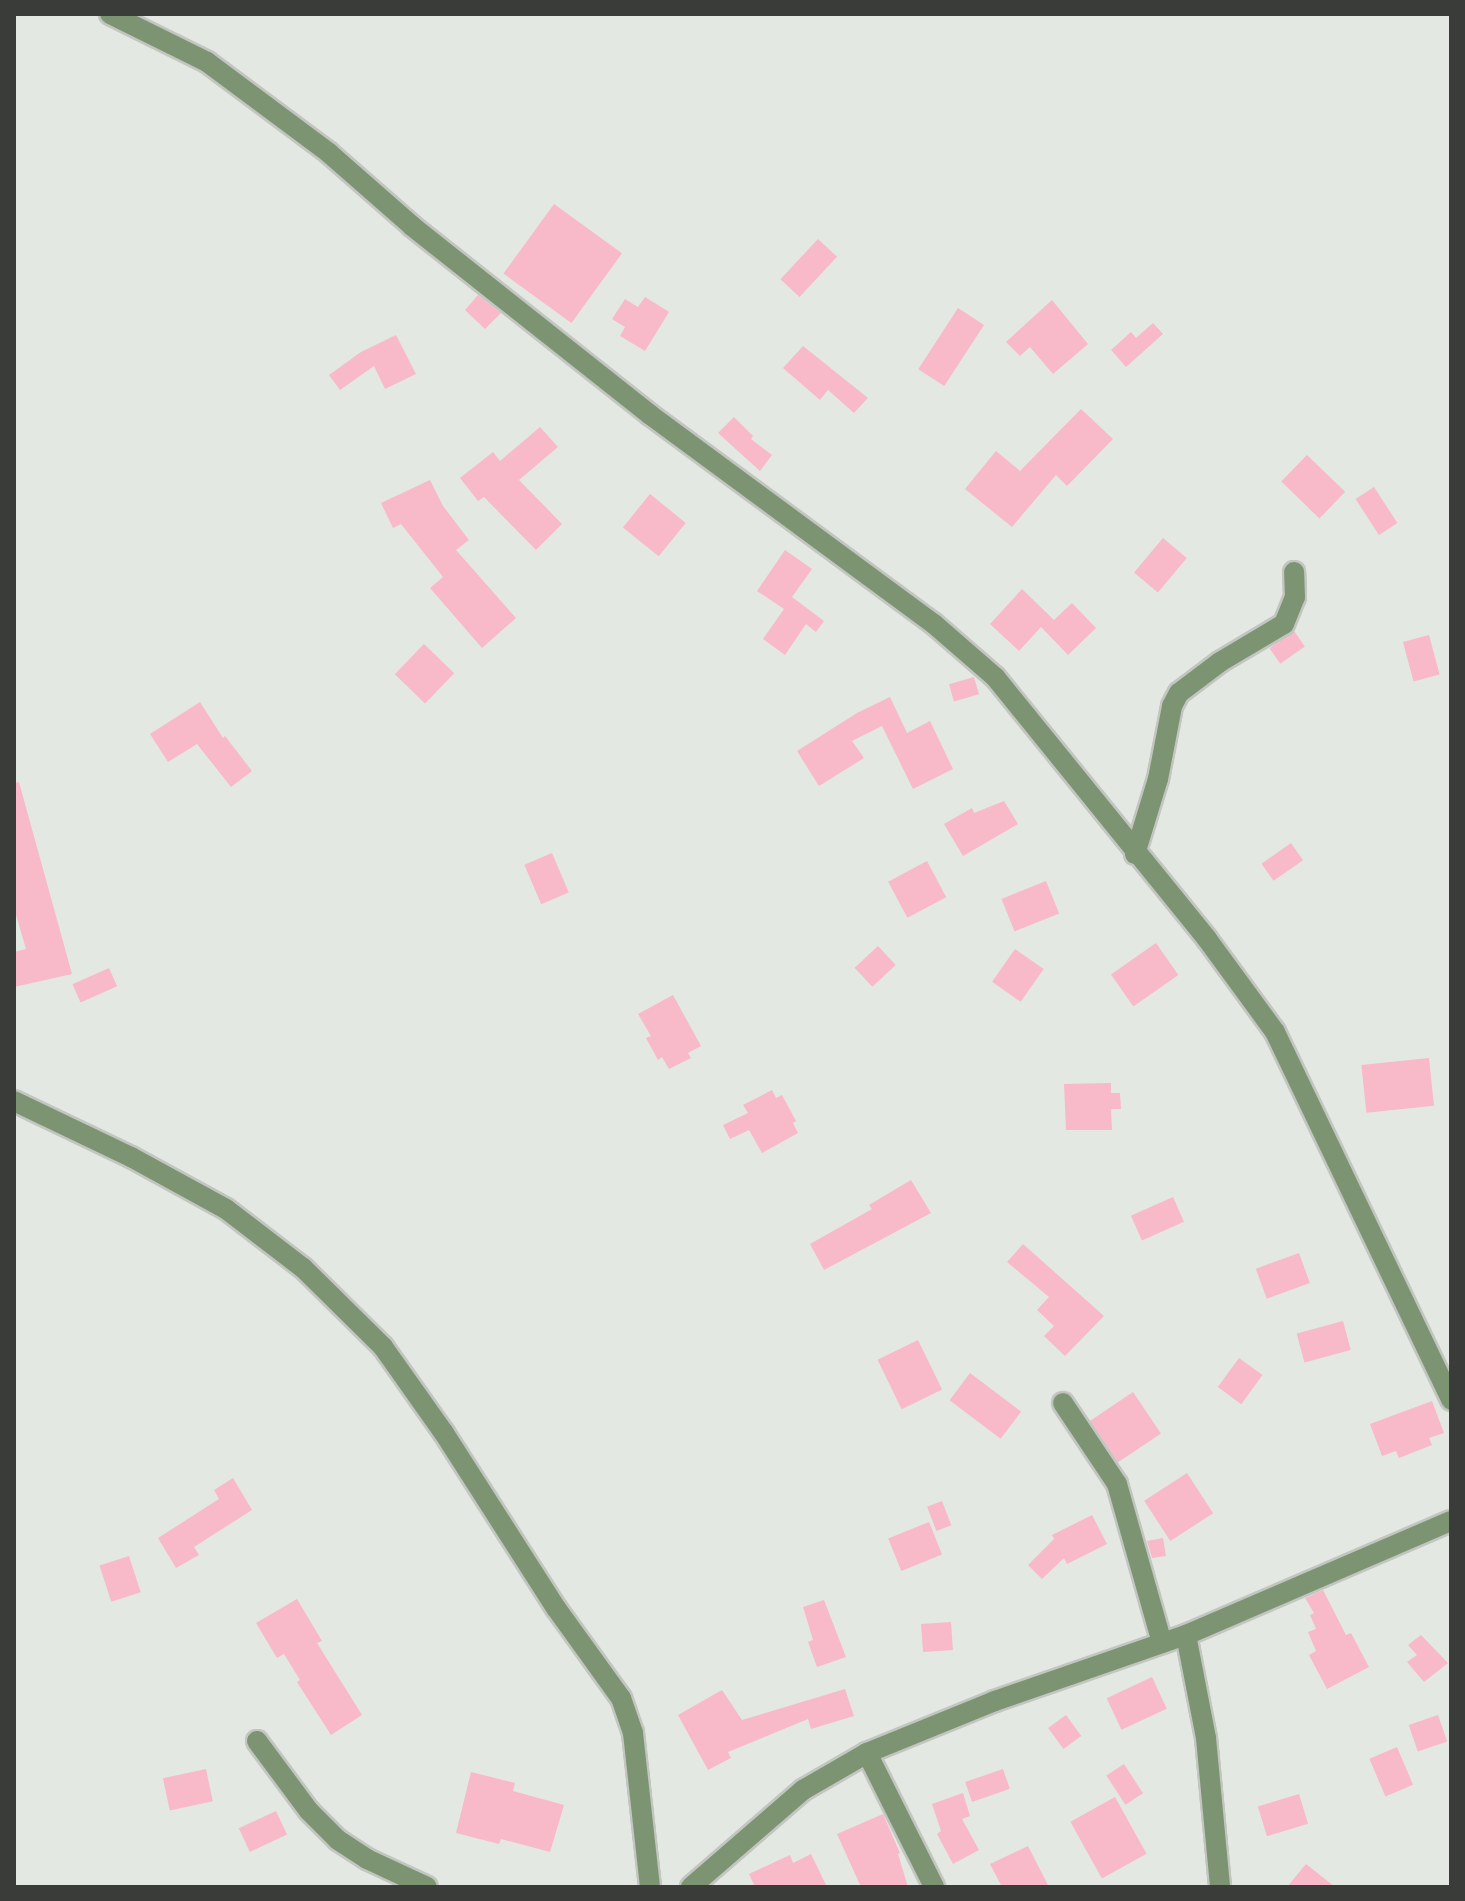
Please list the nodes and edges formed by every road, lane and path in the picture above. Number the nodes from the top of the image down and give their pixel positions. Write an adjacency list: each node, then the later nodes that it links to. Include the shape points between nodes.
1 (110, 14): 3 (street, via 219,71 329,153 412,226 649,414 934,624 995,677)
2 (1294, 572): 3 (street, via 1295,597 1284,624 1179,693)
3 (1135, 854): 5 (street, via 1207,939 1275,1032)
4 (14, 1101): 13 (street, via 226,1209 303,1268 383,1347 621,1698 633,1733)
5 (1451, 1400)
6 (1063, 1403): 9 (street, via 1117,1484)
7 (1451, 1521): 8 (street)
8 (1186, 1635): 9 (street); 16 (street, via 1206,1738)
9 (1162, 1643): 11 (street, via 995,1701)
10 (257, 1741): 12 (street, via 309,1811 338,1840)
11 (867, 1753): 14 (street, via 803,1790); 15 (street)
12 (427, 1887)
13 (650, 1887)
14 (691, 1887)
15 (934, 1887)
16 (1220, 1887)

